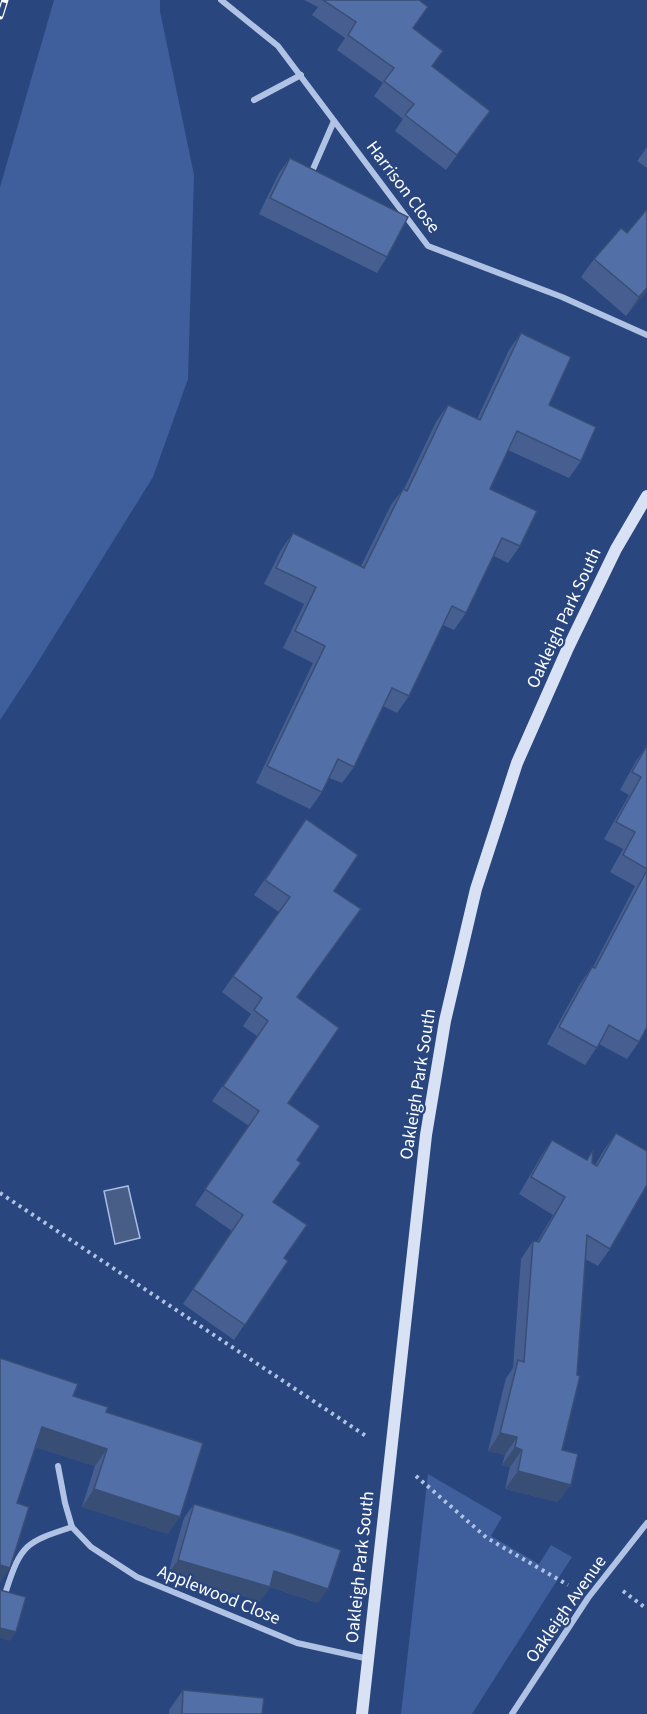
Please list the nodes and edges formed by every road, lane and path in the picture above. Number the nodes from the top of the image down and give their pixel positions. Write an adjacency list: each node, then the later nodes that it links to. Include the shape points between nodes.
1 (221, 0): 2 (street, Harrison Close, via 278,46)
2 (301, 75): 3 (street); 4 (street, Harrison Close)
3 (254, 100)
4 (334, 121): 5 (street); 6 (street, Harrison Close, via 428,246 562,297)
5 (310, 177)
6 (647, 335)
7 (647, 496): 9 (street, Oakleigh Park South, via 611,559 517,763 476,889 446,1021 426,1135)
8 (0, 1193): 9 (path)
9 (390, 1453): 14 (path, via 487,1538); 15 (street, Oakleigh Park South)
10 (58, 1466): 12 (street, Applewood Close)
11 (647, 1523): 14 (street, Oakleigh Avenue)
12 (72, 1527): 13 (street, via 28,1545 15,1562); 15 (street, Applewood Close, via 91,1547 137,1577 297,1643)
13 (6, 1591)
14 (588, 1599): 17 (street, Oakleigh Avenue)
15 (369, 1659): 16 (street, Oakleigh Park South)
16 (362, 1714)
17 (512, 1714)

